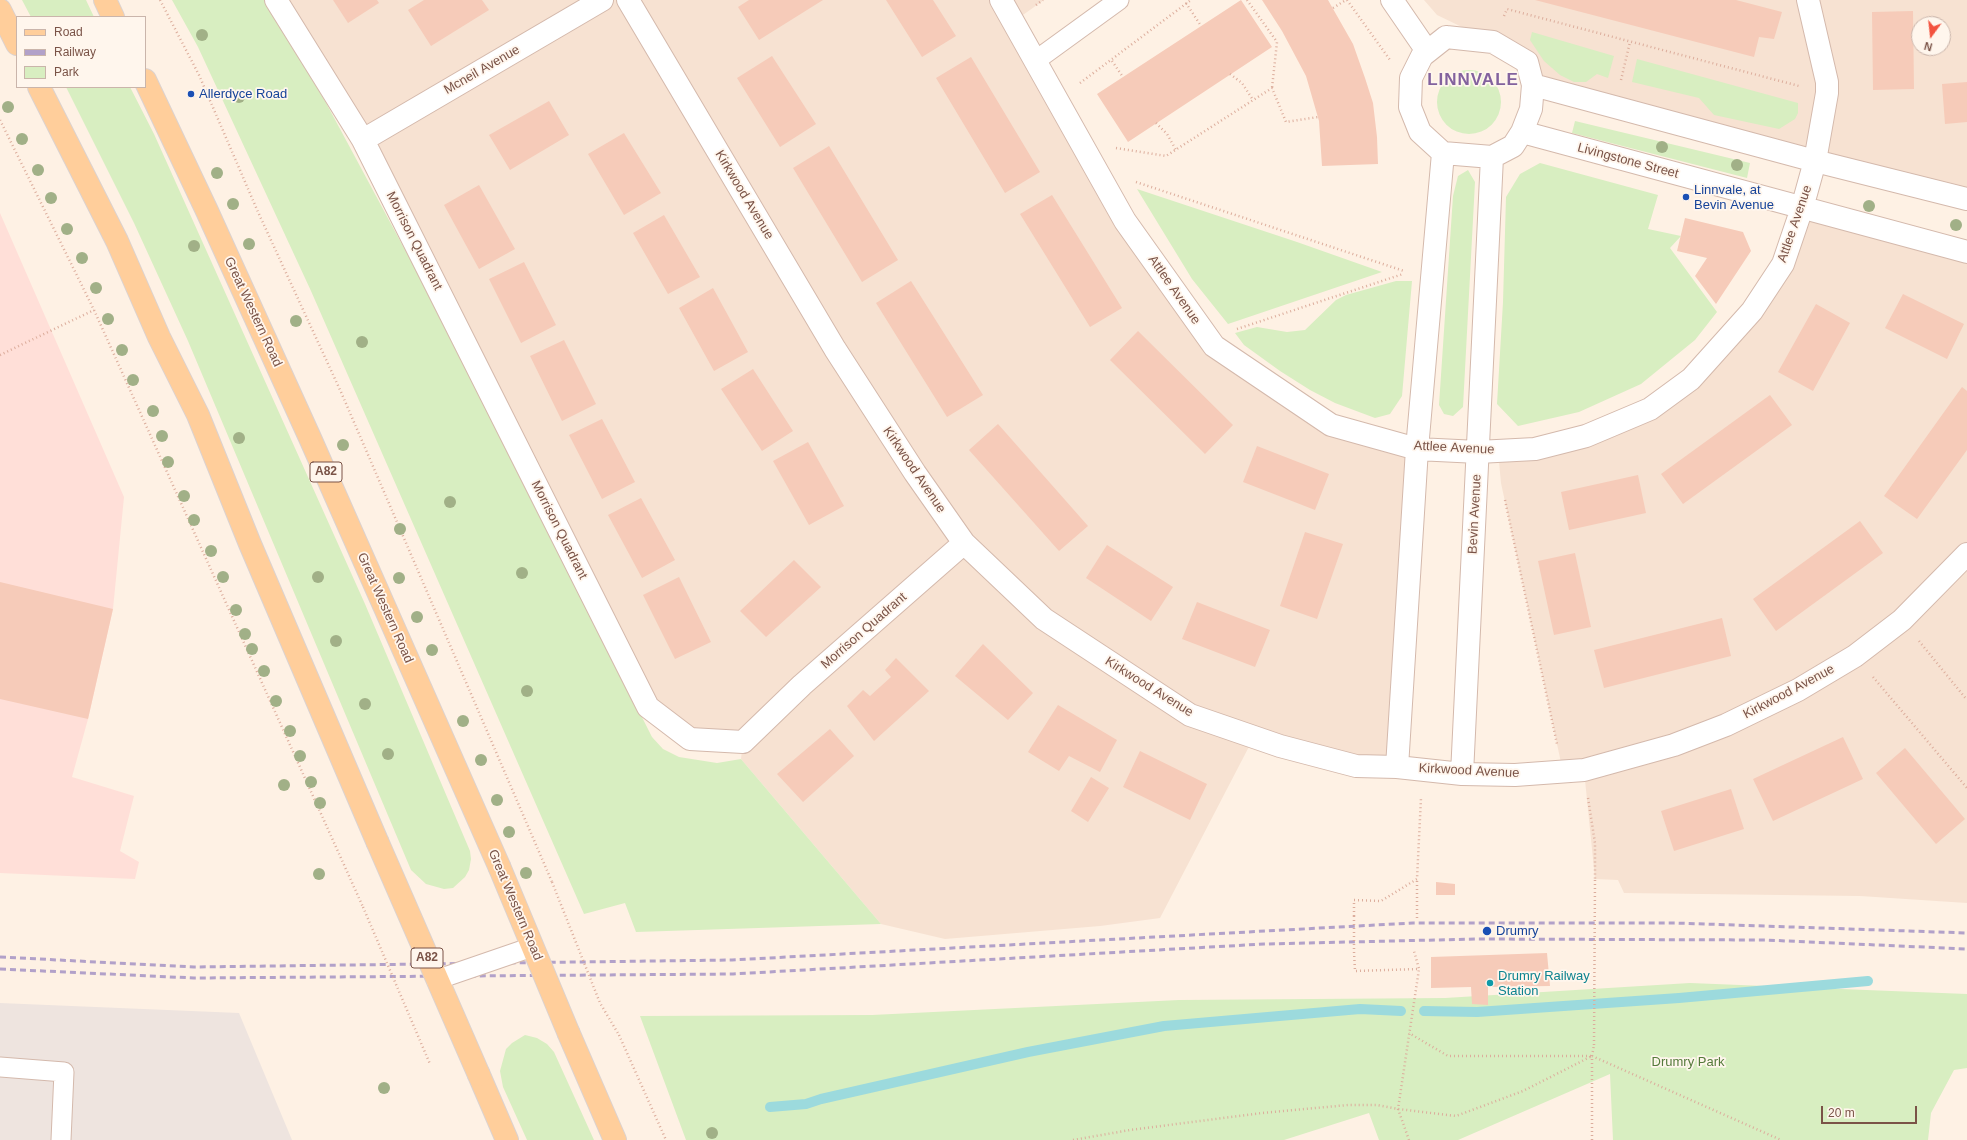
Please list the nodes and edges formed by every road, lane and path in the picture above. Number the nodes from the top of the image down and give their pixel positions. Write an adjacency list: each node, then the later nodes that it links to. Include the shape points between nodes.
1 (105, 0): 16 (main road)
2 (160, 0): 79 (path, bridge, via 199,75 258,212 341,392 552,882 600,1003 619,1035)
3 (276, 0): 39 (street, Morrison Quadrant)
4 (602, 0): 39 (street, Mcneil Avenue)
5 (628, 0): 54 (street, Kirkwood Avenue, via 835,349 915,473)
6 (1001, 0): 22 (street, Attlee Avenue)
7 (1119, 0): 22 (lane)
8 (1191, 0): 13 (path)
9 (1247, 0): 30 (path, via 1277,42)
10 (1346, 0): 14 (path); 24 (path, via 1392,62)
11 (1392, 0): 21 (street)
12 (1808, 0): 31 (street, Attlee Avenue, via 1827,82)
13 (1186, 3): 17 (path); 32 (path)
14 (1333, 8)
15 (0, 10): 18 (main road)
16 (113, 16)
17 (1201, 26)
18 (16, 42)
19 (1493, 42): 20 (path, via 1507,9); 21 (street, via 1446,37); 28 (street, via 1527,62)
20 (1630, 42): 31 (path); 34 (path)
21 (1427, 51): 24 (street)
22 (1035, 61): 32 (street, Attlee Avenue)
23 (1112, 61): 26 (path)
24 (1415, 71): 41 (street, via 1411,78 1410,106 1420,132)
25 (1230, 74): 33 (path, via 1242,83)
26 (1124, 77)
27 (146, 82): 67 (main road, Great Western Road / A82, bridge, via 310,438 499,866)
28 (1533, 85): 34 (street); 38 (street, via 1531,109)
29 (40, 88): 70 (main road, A82, bridge, via 116,241 159,337 198,415 250,544)
30 (1272, 88): 33 (path); 35 (path, via 1286,122)
31 (1827, 93): 43 (street, Attlee Avenue)
32 (1057, 100): 44 (street, Attlee Avenue)
33 (1253, 100): 40 (path)
34 (1614, 107): 43 (street)
35 (1318, 117)
36 (0, 120): 48 (path)
37 (1156, 123): 40 (path, via 1167,134)
38 (1522, 132): 42 (street, via 1513,146); 46 (street, Livingstone Street)
39 (363, 140): 54 (street, Morrison Quadrant, via 648,707 690,739 743,742 802,685)
40 (1176, 150): 44 (path, via 1166,156 1111,148)
41 (1444, 153): 42 (street); 51 (street)
42 (1492, 157): 52 (street, Bevin Avenue)
43 (1815, 161): 45 (street); 46 (street, Attlee Avenue)
44 (1093, 164): 49 (street, Attlee Avenue, via 1125,221); 49 (path, via 1148,185 1408,272)
45 (1967, 199)
46 (1802, 208): 47 (street, Livingstone Street); 52 (street, Attlee Avenue, via 1783,264 1756,306 1691,380 1650,408 1586,436 1535,449)
47 (1967, 252)
48 (94, 310): 50 (path); 73 (path, bridge, via 363,907)
49 (1209, 338): 51 (street, Attlee Avenue, via 1214,346 1331,425)
50 (0, 355)
51 (1417, 449): 52 (street, Attlee Avenue); 59 (street)
52 (1478, 452): 63 (street, Bevin Avenue)
53 (1505, 499): 62 (path)
54 (964, 543): 59 (street, Kirkwood Avenue, via 1044,619 1190,715 1280,746 1356,766)
55 (1967, 554): 56 (street, Kirkwood Avenue)
56 (1902, 620): 57 (street, Kirkwood Avenue); 58 (path)
57 (1855, 656): 61 (street, Kirkwood Avenue, via 1798,690 1726,725 1674,745); 64 (path)
58 (1967, 700)
59 (1397, 767): 60 (street, Kirkwood Avenue)
60 (1422, 770): 63 (street, Kirkwood Avenue); 65 (path)
61 (1584, 770): 62 (street, Kirkwood Avenue); 72 (path, bridge, via 1595,843)
62 (1563, 772): 63 (street, Kirkwood Avenue, via 1515,775)
63 (1462, 774)
64 (1967, 788)
65 (1417, 879): 66 (path); 69 (path, bridge, via 1381,901 1354,900 1354,945 1355,971)
66 (1417, 918)
67 (532, 947): 70 (lane, bridge); 78 (main road, Great Western Road / A82, bridge)
68 (1414, 951): 69 (path)
69 (1419, 969): 71 (path)
70 (436, 980): 77 (main road, A82, bridge)
71 (1409, 1033): 72 (path, via 1448,1056); 75 (path)
72 (1592, 1056): 75 (path, via 1523,1091 1456,1116); 82 (path); 83 (path)
73 (430, 1064)
74 (0, 1068): 76 (lane, via 64,1072)
75 (1398, 1109): 80 (path, via 1377,1105 1305,1108 1130,1130); 81 (path)
76 (61, 1140)
77 (507, 1140)
78 (615, 1140)
79 (666, 1140)
80 (1073, 1140)
81 (1409, 1140)
82 (1592, 1140)
83 (1780, 1140)

